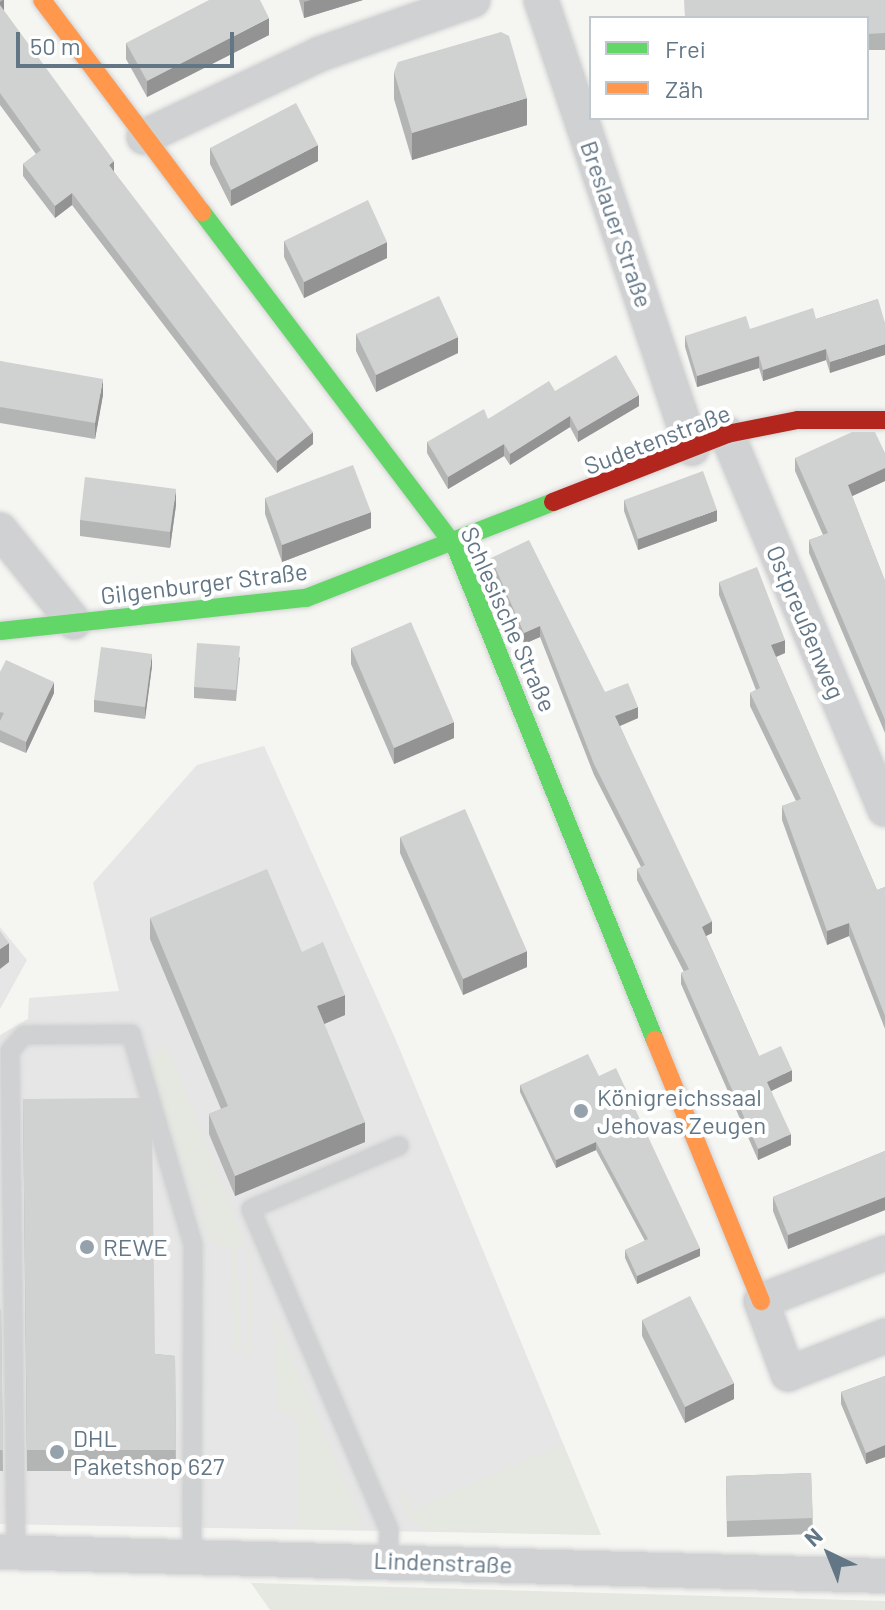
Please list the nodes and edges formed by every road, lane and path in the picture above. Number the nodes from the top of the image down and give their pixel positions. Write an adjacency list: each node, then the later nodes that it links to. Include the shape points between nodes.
1 (42, 0): 4 (street, Schlesische Straße)
2 (473, 0): 4 (street, via 320,54)
3 (541, 0): 7 (street, Breslauer Straße)
4 (144, 137): 9 (street, Schlesische Straße)
5 (885, 420): 6 (street, Sudetenstraße, via 798,420)
6 (727, 434): 7 (street, Sudetenstraße); 12 (street, Ostpreußenweg)
7 (692, 448): 9 (street, Sudetenstraße)
8 (0, 530): 10 (street)
9 (455, 546): 10 (street, Gilgenburger Straße, via 306,598); 15 (street, Schlesische Straße)
10 (74, 622): 11 (street, Gilgenburger Straße)
11 (0, 631)
12 (885, 809)
13 (399, 1146): 19 (lane, via 251,1209 389,1530)
14 (885, 1253): 15 (street)
15 (761, 1301): 16 (street, via 788,1374)
16 (885, 1336)
17 (8, 1552): 18 (street, Lindenstraße); 18 (lane, via 10,1051 24,1035 131,1034 193,1244)
18 (192, 1556): 19 (street, Lindenstraße)
19 (388, 1559): 20 (street, Lindenstraße)
20 (885, 1576)

